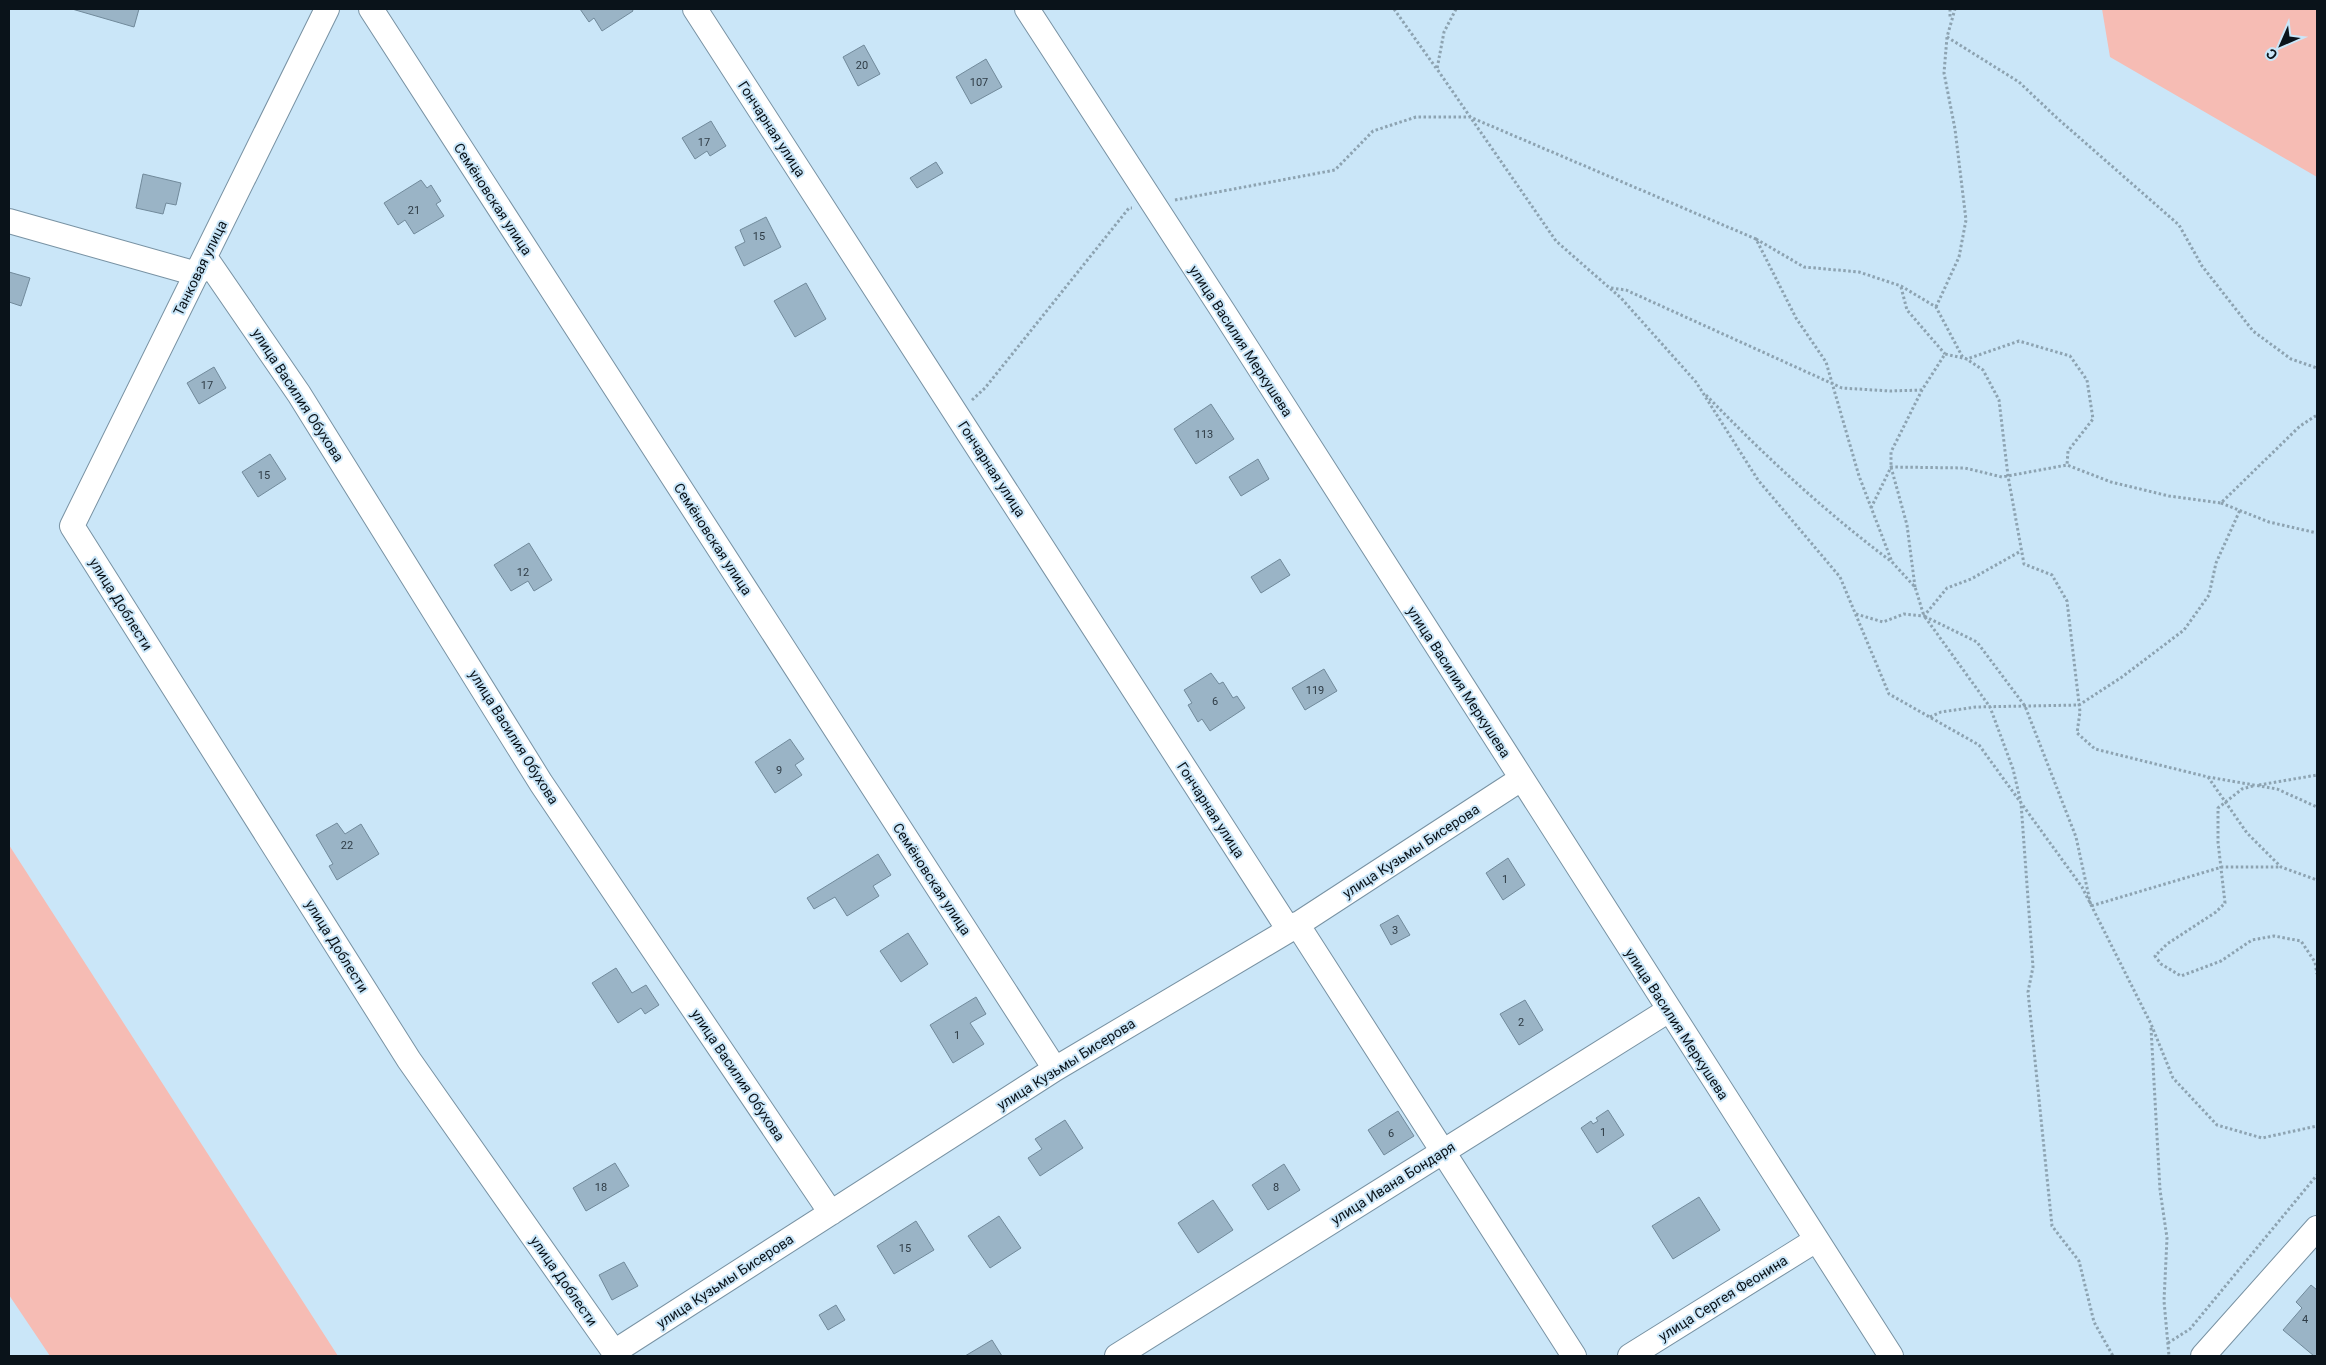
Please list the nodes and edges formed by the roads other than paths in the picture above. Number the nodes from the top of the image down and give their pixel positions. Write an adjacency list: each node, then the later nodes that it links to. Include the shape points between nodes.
1 (327, 9): 6 (street, Танковая улица)
2 (371, 9): 11 (street, Семёновская улица)
3 (695, 9): 9 (street, Гончарная улица)
4 (1027, 9): 8 (street, улица Василия Меркушева)
5 (9, 221): 6 (street)
6 (201, 265): 7 (street, Танковая улица); 13 (street, улица Василия Обухова, via 299,394 541,783)
7 (72, 526): 16 (street, улица Доблести, via 409,1060)
8 (1521, 779): 9 (street, улица Кузьмы Бисерова); 10 (street, улица Василия Меркушева)
9 (1293, 927): 11 (street, улица Кузьмы Бисерова); 12 (street, Гончарная улица)
10 (1669, 1010): 12 (street, улица Ивана Бондаря); 15 (street, улица Василия Меркушева)
11 (1055, 1069): 13 (street, улица Кузьмы Бисерова)
12 (1444, 1151): 17 (street, улица Ивана Бондаря); 18 (street, Гончарная улица)
13 (831, 1213): 16 (street, улица Кузьмы Бисерова)
14 (2317, 1228): 21 (street)
15 (1816, 1240): 19 (street, улица Сергея Феонина); 20 (street, улица Василия Меркушева)
16 (615, 1354)
17 (1117, 1356)
18 (1574, 1356)
19 (1630, 1356)
20 (1891, 1356)
21 (2203, 1356)

